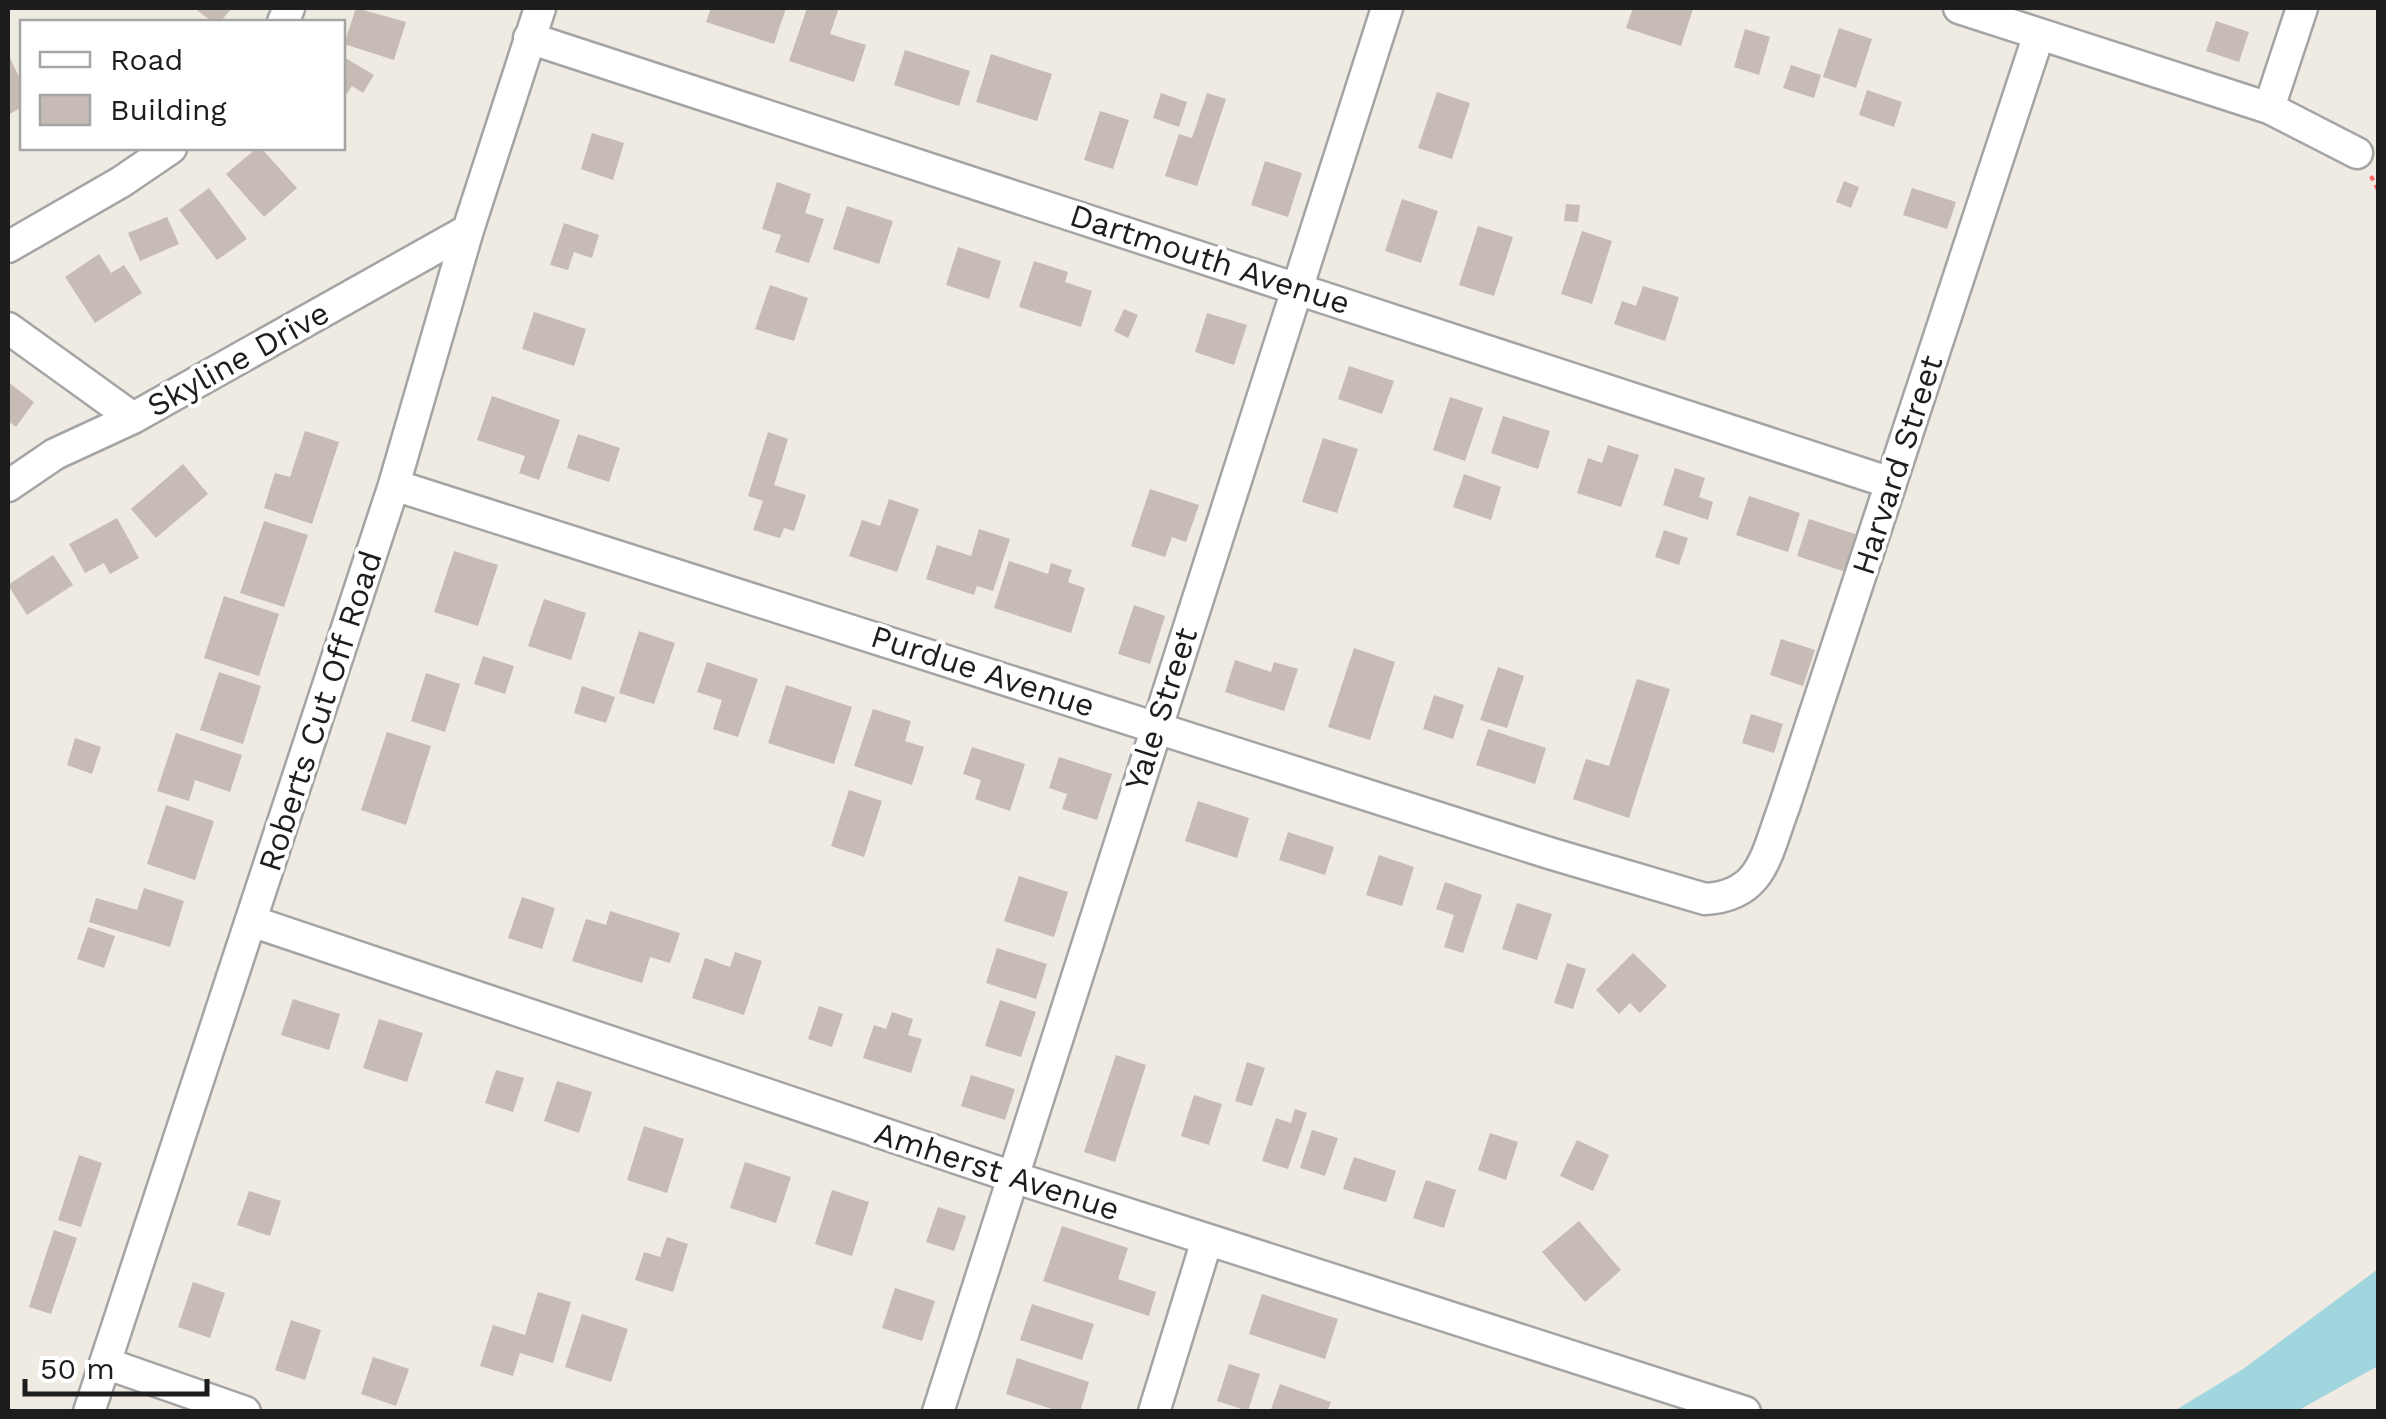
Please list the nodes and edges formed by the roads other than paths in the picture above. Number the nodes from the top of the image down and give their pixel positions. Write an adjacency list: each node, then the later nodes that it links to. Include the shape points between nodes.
1 (540, 8): 6 (street, Roberts Cut Off Road)
2 (1387, 8): 12 (street, Yale Street)
3 (1959, 8): 5 (street)
4 (2302, 8): 7 (street)
5 (2039, 34): 7 (street); 15 (street, Harvard Street)
6 (529, 38): 10 (street, Roberts Cut Off Road); 12 (street, Dartmouth Avenue)
7 (2269, 108): 9 (street)
8 (167, 150): 11 (street)
9 (2357, 154)
10 (468, 230): 14 (street, Skyline Drive); 16 (street, Roberts Cut Off Road)
11 (8, 246)
12 (1300, 288): 15 (street, Dartmouth Avenue); 18 (street, Yale Street)
13 (8, 328): 14 (street)
14 (133, 418): 17 (street, Skyline Drive, via 55,454)
15 (1891, 483): 19 (street, Harvard Street, via 1784,807 1755,880)
16 (394, 485): 18 (street, Purdue Avenue); 20 (street, Roberts Cut Off Road)
17 (8, 486)
18 (1155, 726): 19 (street, Purdue Avenue, via 1705,899); 21 (street, Yale Street)
19 (1742, 890)
20 (252, 921): 21 (street, Amherst Avenue); 23 (street, Roberts Cut Off Road)
21 (1012, 1176): 22 (street, Amherst Avenue); 26 (street, Yale Street)
22 (1207, 1240): 27 (street); 28 (street, Amherst Avenue)
23 (106, 1364): 24 (street, Roberts Cut Off Road); 25 (street)
24 (89, 1412)
25 (245, 1412)
26 (938, 1412)
27 (1154, 1412)
28 (1745, 1412)

